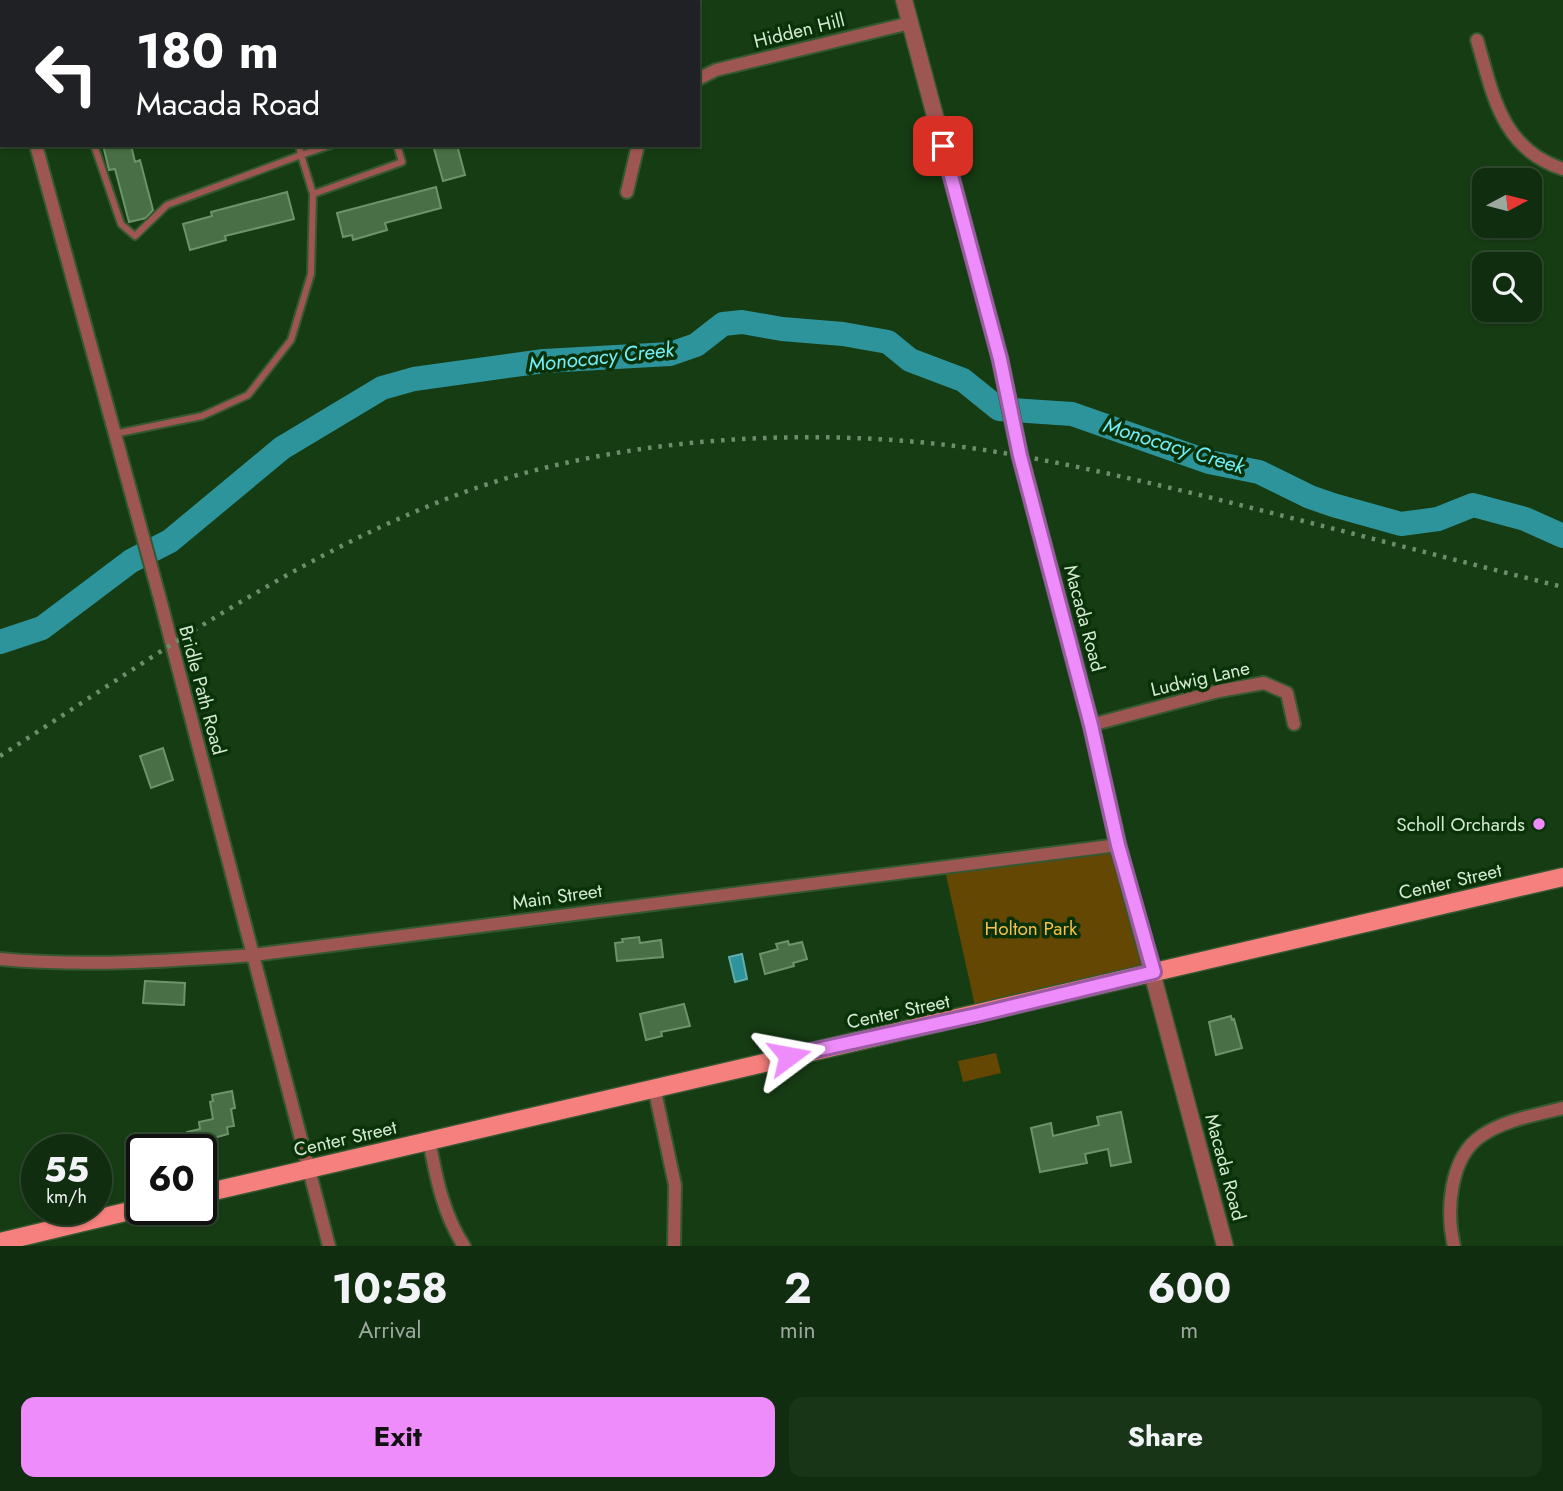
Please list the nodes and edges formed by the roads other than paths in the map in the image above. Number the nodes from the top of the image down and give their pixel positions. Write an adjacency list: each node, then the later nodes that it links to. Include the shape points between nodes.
1 (904, 0): 2 (street, Macada Road)
2 (910, 23): 4 (street, Hidden Hill, via 716,70); 17 (street, Macada Road)
3 (1478, 40): 12 (street, via 1501,118 1530,151)
4 (700, 78)
5 (37, 147): 15 (street, Bridle Path Road)
6 (95, 147): 11 (lane, via 121,224 135,236 167,205)
7 (299, 147): 11 (lane)
8 (325, 147): 11 (lane)
9 (398, 147): 14 (lane, via 402,162)
10 (637, 147): 13 (street)
11 (301, 155): 14 (lane)
12 (1563, 169)
13 (627, 192)
14 (313, 194): 15 (lane, via 310,274 291,340 248,395 202,416)
15 (113, 434): 20 (street, Bridle Path Road)
16 (1294, 724): 17 (street, Ludwig Lane, via 1287,693 1264,683)
17 (1091, 725): 18 (street, Macada Road)
18 (1118, 845): 20 (street, Main Street); 22 (street, Macada Road)
19 (1563, 877): 22 (main road, Center Street)
20 (253, 955): 21 (street, Main Street, via 61,964); 26 (street, Bridle Path Road)
21 (0, 959)
22 (1154, 972): 23 (main road, Center Street); 33 (street, Macada Road)
23 (654, 1087): 25 (main road, Center Street); 32 (street, via 675,1185)
24 (1563, 1108): 34 (street, via 1510,1122 1480,1136 1469,1148 1450,1195)
25 (429, 1140): 26 (main road, Center Street); 31 (street, via 436,1181)
26 (309, 1168): 27 (main road, Center Street); 30 (street, Bridle Path Road)
27 (217, 1190)
28 (126, 1212): 29 (main road)
29 (0, 1242)
30 (329, 1246)
31 (464, 1246)
32 (674, 1246)
33 (1225, 1246)
34 (1454, 1246)

